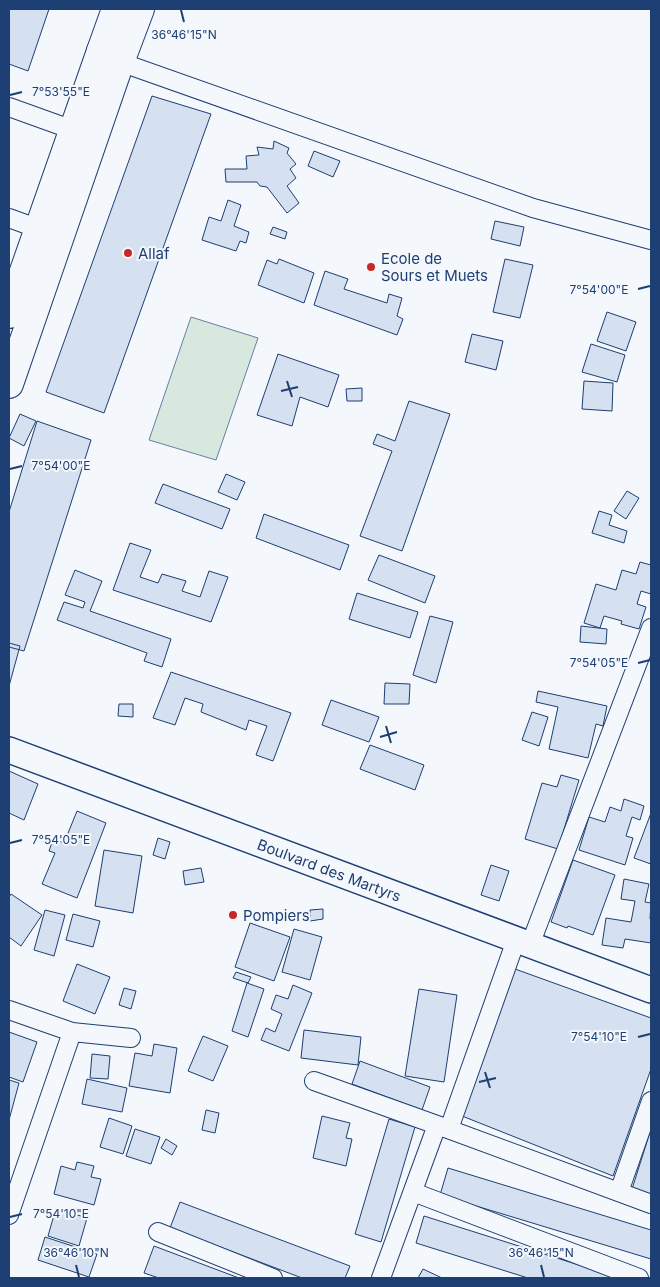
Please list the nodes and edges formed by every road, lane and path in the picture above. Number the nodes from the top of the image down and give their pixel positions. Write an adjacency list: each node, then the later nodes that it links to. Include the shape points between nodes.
1 (116, 9): 3 (main road)
2 (140, 9): 3 (main road)
3 (111, 57): 5 (main road); 8 (street, via 533,208); 10 (main road)
4 (9, 107): 5 (street)
5 (73, 130): 7 (main road)
6 (9, 218): 7 (street)
7 (40, 229): 9 (main road)
8 (651, 240)
9 (9, 314)
10 (9, 384)
11 (651, 628): 13 (street)
12 (9, 750): 13 (street, Boulvard des Martyrs)
13 (523, 942): 14 (street, Boulvard des Martyrs); 20 (street)
14 (651, 990)
15 (9, 1010): 16 (street)
16 (72, 1032): 17 (street); 24 (street)
17 (131, 1038)
18 (314, 1082): 20 (street)
19 (651, 1101): 22 (street)
20 (443, 1127): 21 (street); 22 (street)
21 (413, 1192): 27 (street); 28 (street)
22 (619, 1192): 23 (street)
23 (651, 1204)
24 (9, 1215)
25 (158, 1232): 26 (street)
26 (273, 1278)
27 (381, 1278)
28 (639, 1278)

